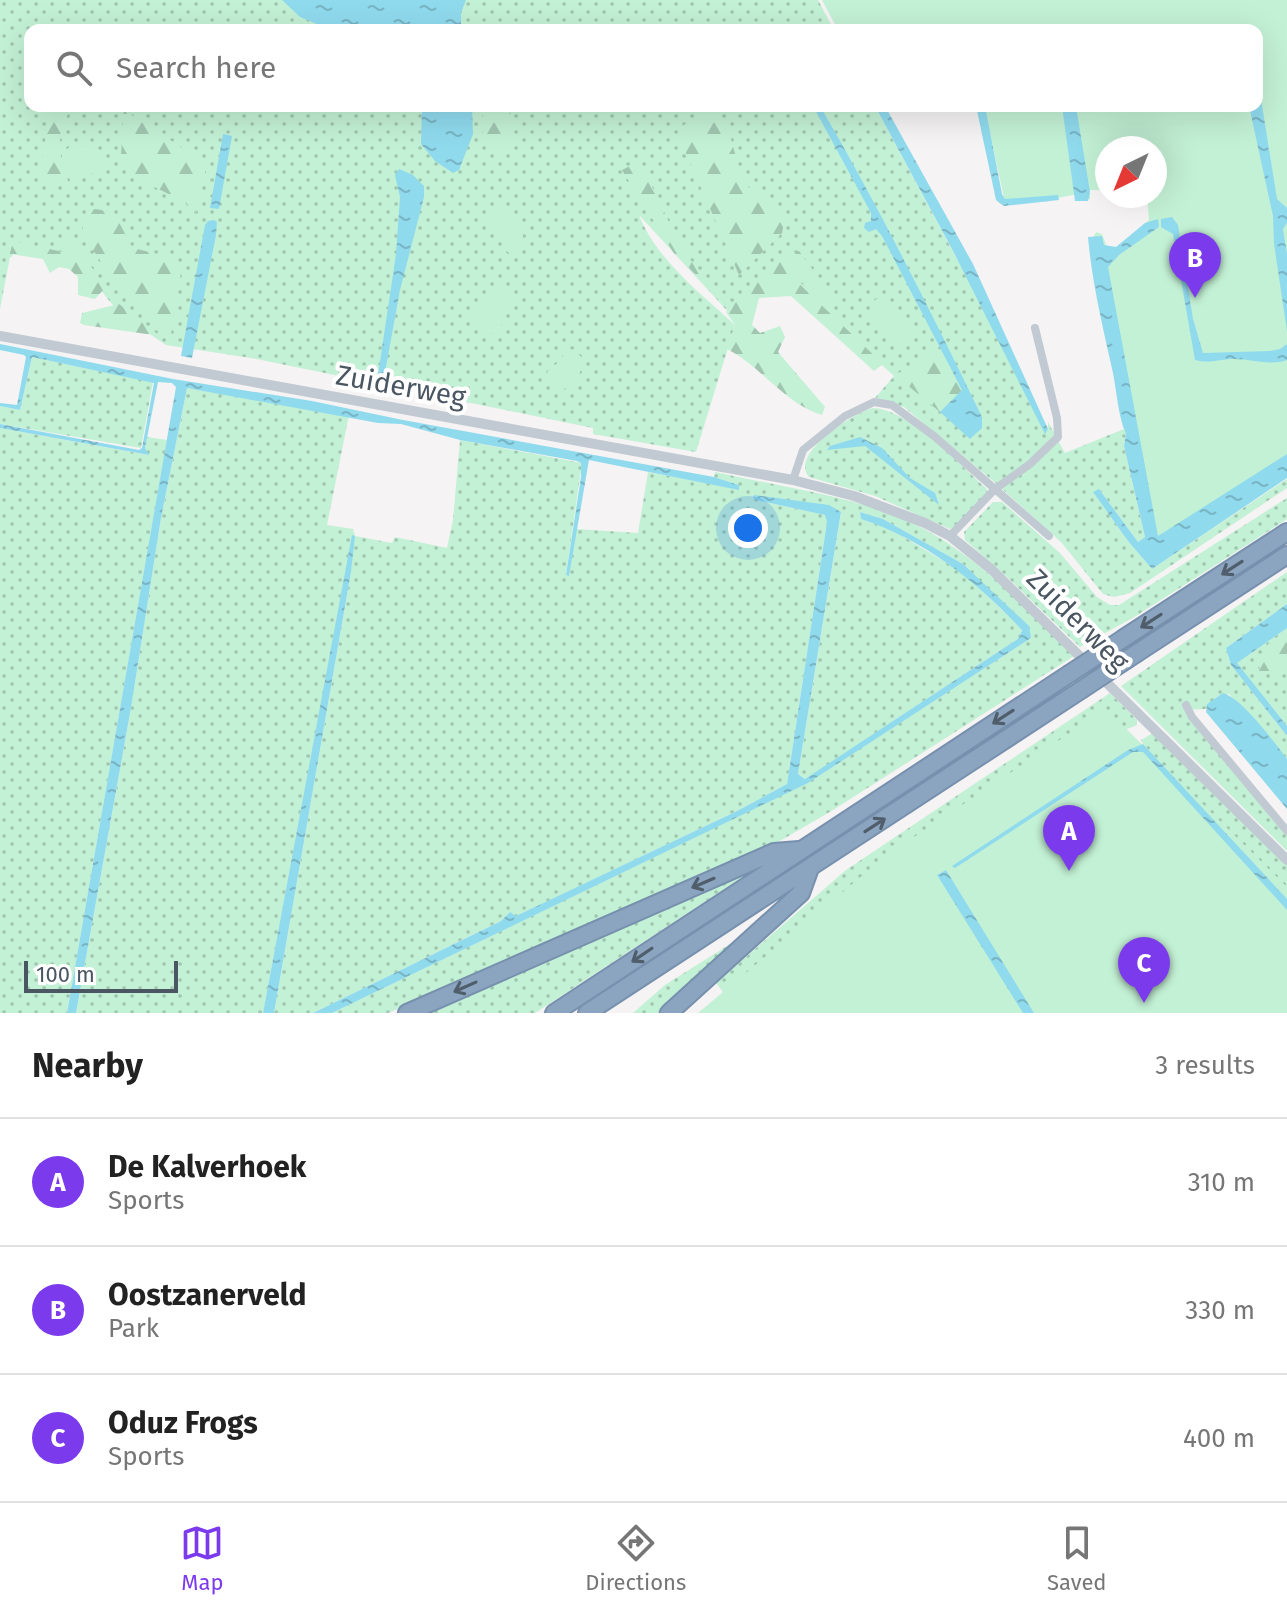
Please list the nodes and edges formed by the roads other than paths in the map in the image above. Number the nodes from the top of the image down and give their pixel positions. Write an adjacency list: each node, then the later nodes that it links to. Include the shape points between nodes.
1 (1035, 328): 4 (street, via 1058,437)
2 (0, 336): 3 (street, Zuiderweg)
3 (793, 480): 4 (street, via 803,450 845,416 874,402 892,405); 6 (street, Zuiderweg, via 890,508)
4 (995, 489): 6 (street); 7 (street)
5 (1287, 532): 11 (highway, one-way to 11, bridge)
6 (950, 536): 12 (street, Zuiderweg, via 991,569)
7 (1049, 536)
8 (1287, 555): 13 (highway, one-way to 8, bridge)
9 (1186, 705): 10 (street)
10 (1287, 831)
11 (800, 850): 14 (highway, one-way to 14, via 774,852); 15 (highway, one-way to 15)
12 (1287, 860)
13 (810, 868): 16 (highway); 17 (highway, via 801,893)
14 (407, 1013)
15 (554, 1013)
16 (587, 1013)
17 (669, 1013)

